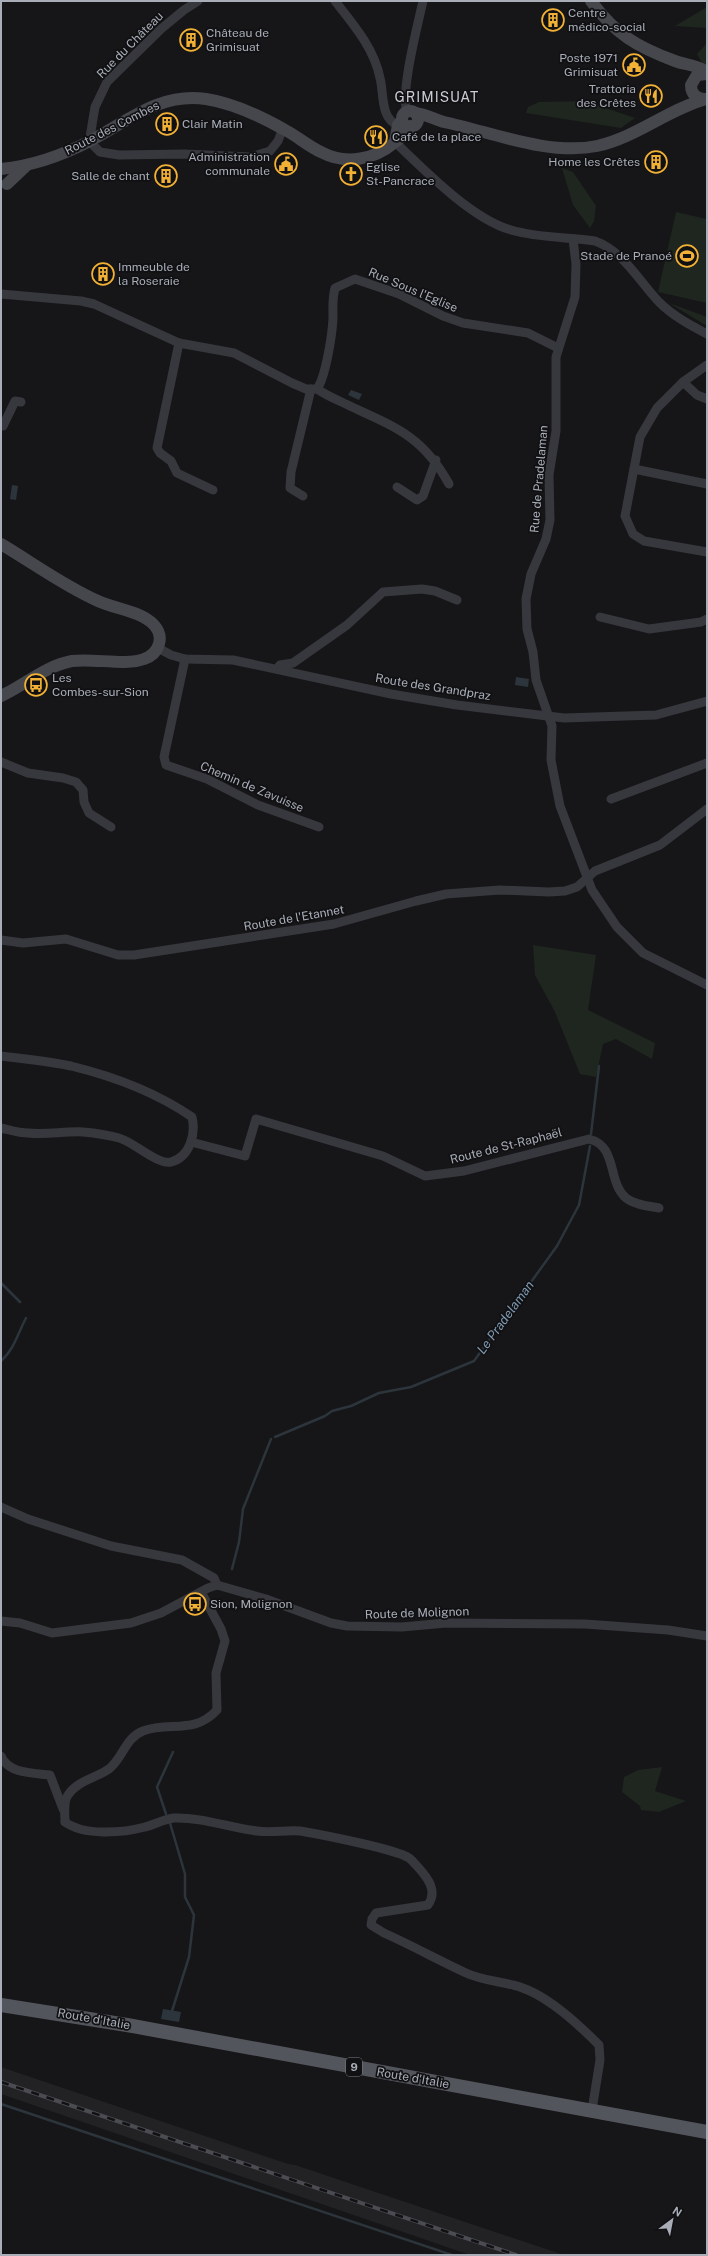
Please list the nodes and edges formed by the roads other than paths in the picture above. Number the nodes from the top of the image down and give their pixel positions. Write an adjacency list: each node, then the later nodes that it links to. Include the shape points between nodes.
1 (198, 1): 12 (street, Rue du Château, via 157,33 107,82 95,108)
2 (335, 1): 10 (street, via 363,38 374,58 390,120)
3 (423, 1): 10 (street, via 405,100)
4 (591, 1): 5 (street, via 624,37 640,47)
5 (679, 62): 6 (street); 7 (street, via 688,71)
6 (707, 73): 7 (street, via 698,74)
7 (691, 84): 8 (street, via 696,97); 9 (street)
8 (707, 99): 9 (street)
9 (671, 112): 10 (street, via 620,139 596,146 576,148 546,146 436,120)
10 (408, 120): 13 (street, Route des Combes, via 402,138)
11 (283, 128): 12 (street, Route des Combes, via 220,102 184,98 153,105); 12 (street, via 278,141 270,150 251,157 119,155 100,152); 13 (street, Route des Combes, via 321,153 346,159 362,159 379,154)
12 (91, 141): 14 (street, Route des Combes)
13 (394, 142): 17 (street, via 449,192 492,222 518,232)
14 (28, 164): 15 (street, Route des Combes); 16 (street, Route des Combes)
15 (1, 169): 16 (street, Route des Combes, via 6,176)
16 (4, 187)
17 (573, 239): 19 (street, via 595,241 610,248 665,307 689,325); 21 (street, Rue de Pradelaman, via 576,264 575,297 568,325)
18 (1, 294): 20 (street, via 94,304)
19 (707, 334)
20 (179, 343): 24 (street, via 234,353 292,383); 33 (street, via 157,448 171,461 177,473)
21 (558, 348): 24 (street, Rue Sous l'Eglise, via 528,333 463,323 398,294 355,279 335,288 330,337 321,379); 45 (street, Rue de Pradelaman, via 555,379 556,431 549,475 550,520 526,599 527,629 536,680)
22 (707, 365): 23 (street)
23 (683, 382): 25 (street, via 696,395); 29 (street, via 657,408 640,437)
24 (314, 389): 28 (street, via 407,435); 34 (street, via 291,472 290,488)
25 (707, 399)
26 (21, 402): 27 (street, via 15,401)
27 (3, 426)
28 (436, 460): 30 (street); 32 (street, via 423,496 417,500)
29 (634, 469): 31 (street); 36 (street, via 625,516 633,534 655,544)
30 (449, 484)
31 (707, 484)
32 (397, 487)
33 (213, 490)
34 (303, 496)
35 (1, 544): 40 (street, via 91,598 149,620 159,633)
36 (707, 552)
37 (457, 600): 42 (street, via 436,591 422,589 383,592 347,625 292,663 280,665)
38 (600, 617): 39 (street, via 649,629)
39 (707, 619)
40 (158, 648): 41 (street, Route des Grandpraz, via 171,655); 43 (street, via 152,655 140,660 89,660 62,664)
41 (185, 658): 42 (street, Route des Grandpraz, via 233,660); 50 (street, Chemin de Zavuisse, via 164,757 166,765 207,779 258,805)
42 (277, 669): 45 (street, Route des Grandpraz, via 391,694)
43 (1, 696)
44 (707, 701): 45 (street, Route des Grandpraz, via 656,715)
45 (549, 717): 52 (street, Rue de Pradelaman, via 553,740 551,760 560,806)
46 (1, 762): 51 (street, via 28,774 76,782 83,790 84,802 89,813)
47 (707, 763): 48 (street)
48 (611, 799)
49 (707, 809): 52 (street, Route de l'Etannet, via 660,845 599,869)
50 (319, 826)
51 (111, 827)
52 (587, 877): 53 (street, Route de l'Etannet, via 577,887 566,891 500,890 446,894 334,924 134,955 118,955 66,939 23,943); 54 (street, Rue de Pradelaman, via 606,913 643,953)
53 (1, 940)
54 (707, 985)
55 (1, 1056): 57 (street, via 71,1066 115,1080 176,1105 192,1117 194,1126)
56 (1, 1128): 57 (street, via 27,1133 82,1132 120,1138 133,1143 155,1158 169,1162 180,1158)
57 (191, 1142): 58 (street, Route de St-Raphaël, via 245,1156 256,1119 383,1156 425,1176 464,1171 589,1139 599,1143 607,1152 618,1188 623,1195 636,1203)
58 (659, 1208)
59 (1, 1507): 60 (street, via 28,1519 111,1546 182,1560 214,1578)
60 (217, 1585): 61 (street); 63 (street, Route de Molignon, via 347,1626 402,1627 446,1622 571,1624 668,1630)
61 (201, 1592): 62 (street, via 149,1618 66,1633 52,1633 20,1623); 65 (street, via 225,1641 224,1652 216,1673 217,1710 209,1719 198,1724 144,1730 132,1737 110,1768 77,1786 68,1795)
62 (1, 1621)
63 (707, 1636)
64 (1, 1756): 65 (street, via 3,1762 12,1769 50,1775 62,1802)
65 (65, 1822): 67 (street, via 71,1827 89,1831 108,1831 144,1828 173,1818 258,1831 299,1831 408,1857 429,1882 434,1892 432,1900 428,1905 376,1913 371,1925 466,1974 489,1981 513,1984 529,1991 573,2019 599,2045 600,2060)
66 (1, 2005): 67 (main road, Route d'Italie / 9, via 127,2025)
67 (592, 2110): 68 (main road, Route d'Italie / 9)
68 (707, 2132)

